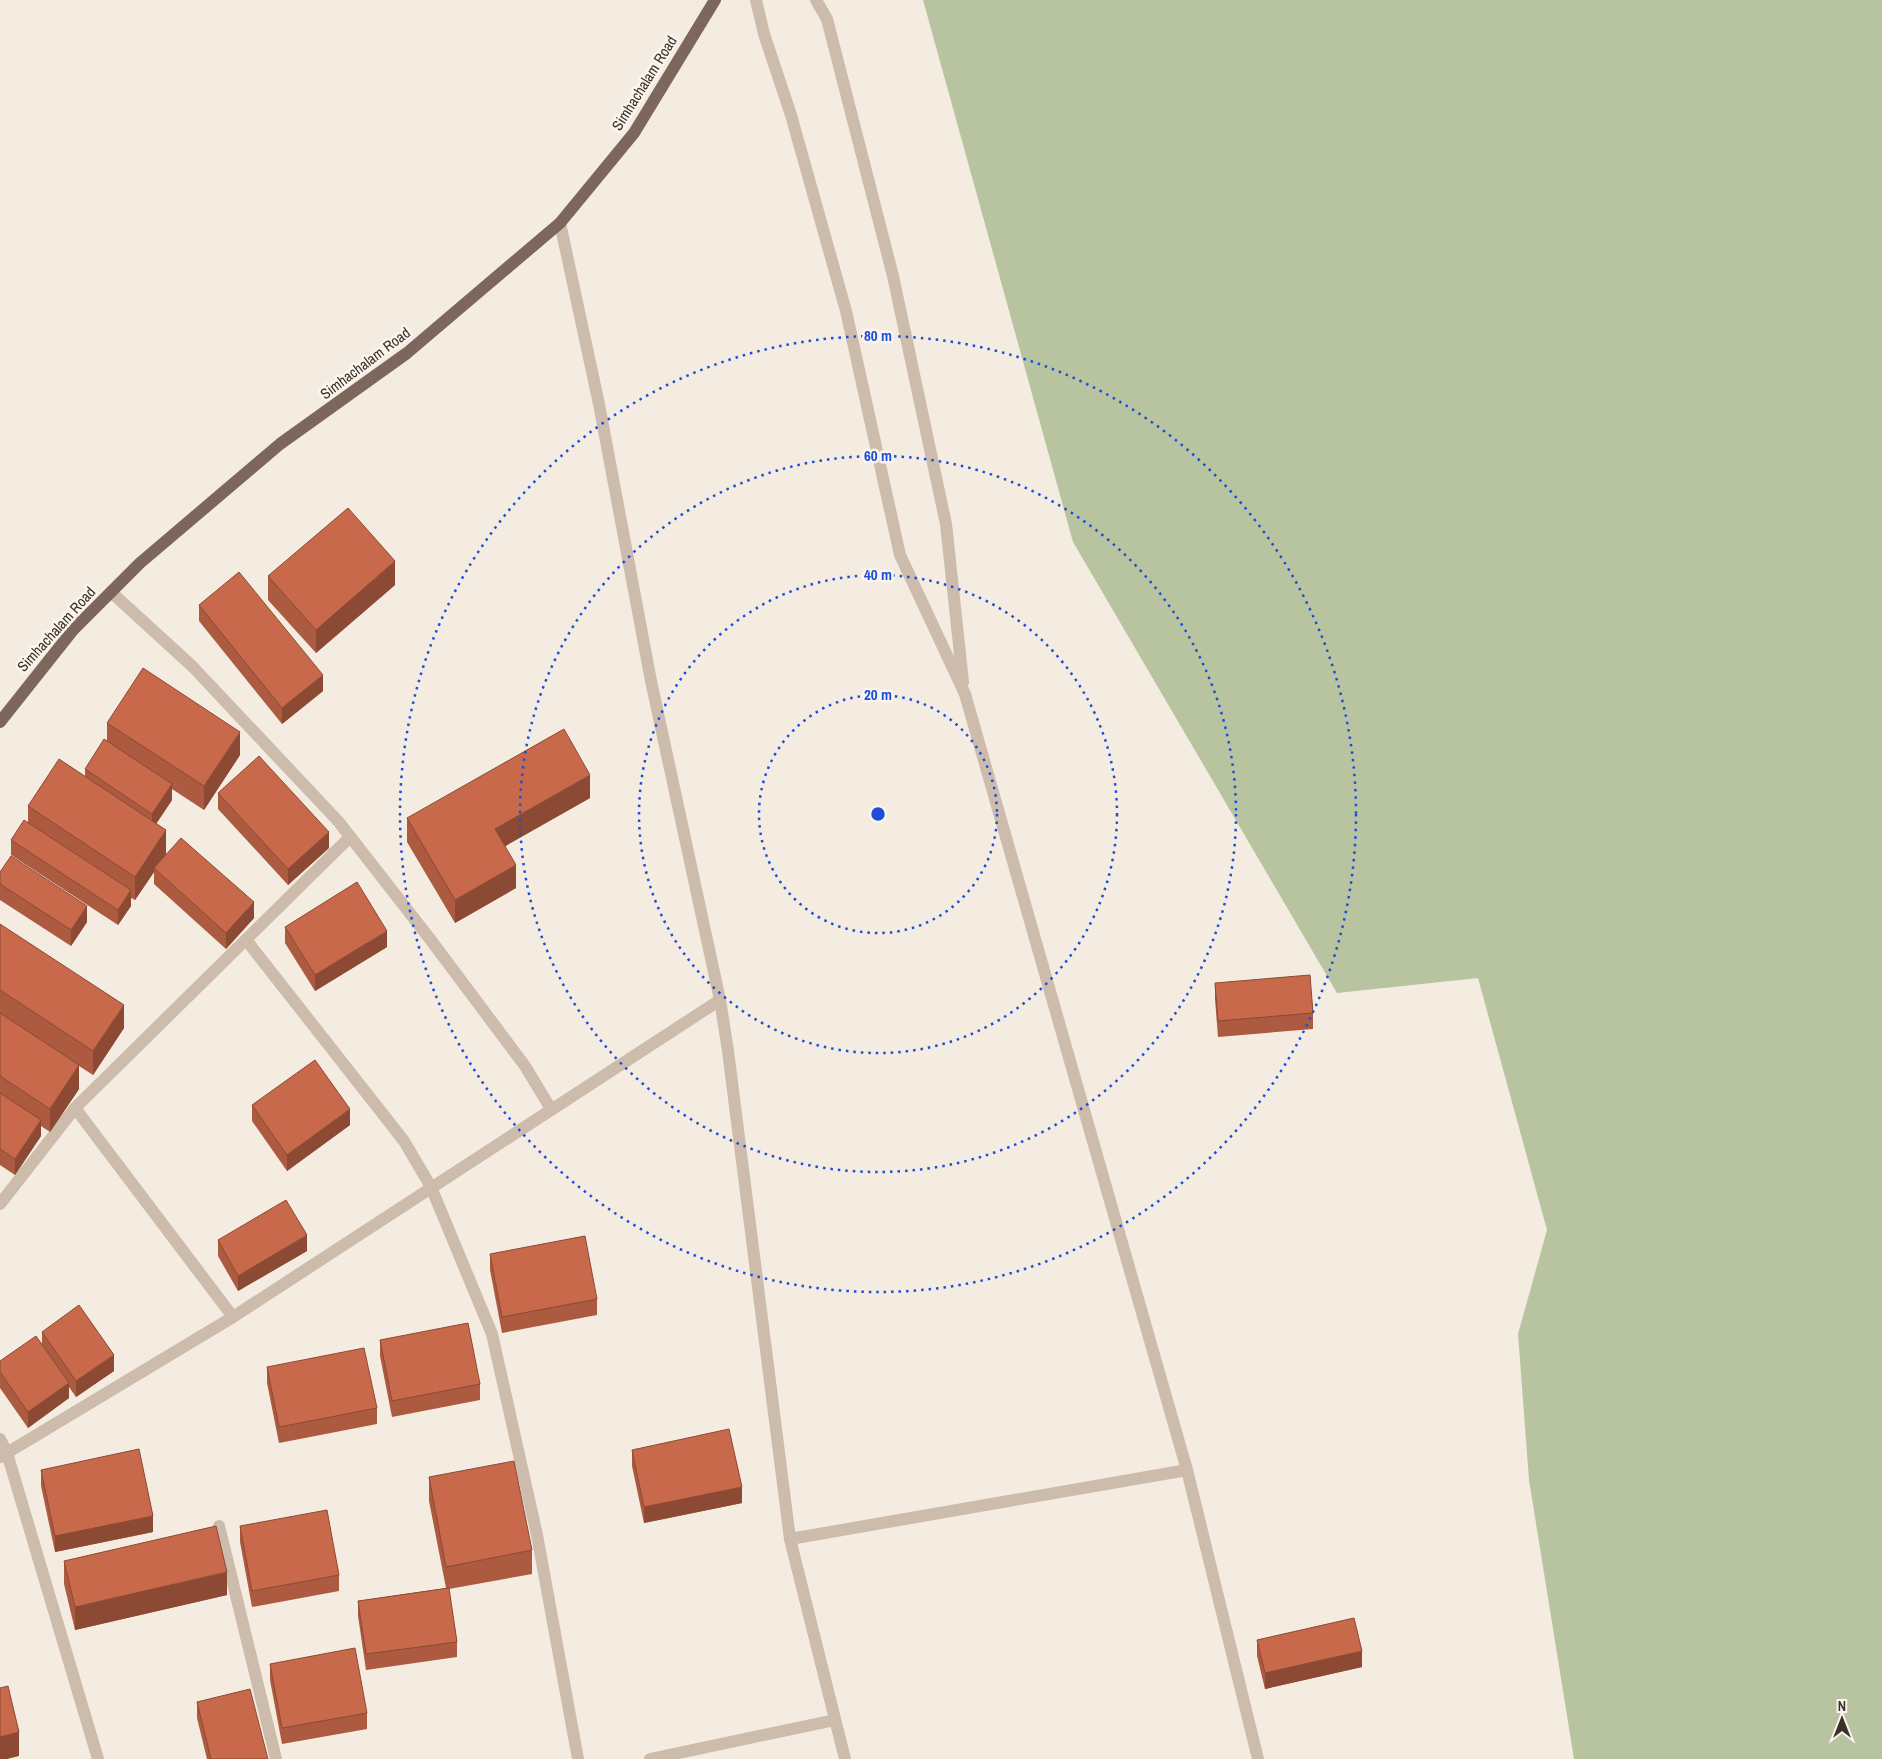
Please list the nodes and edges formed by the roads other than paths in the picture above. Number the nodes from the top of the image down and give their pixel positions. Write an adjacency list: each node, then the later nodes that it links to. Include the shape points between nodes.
1 (715, 0): 4 (main road, Simhachalam Road, via 634,133)
2 (756, 0): 6 (street, via 846,311 900,555)
3 (816, 0): 6 (street, via 826,19 893,276 946,524)
4 (560, 222): 5 (main road, Simhachalam Road, via 408,353 280,444 140,563); 10 (street, via 599,404 651,681)
5 (111, 592): 7 (main road, Simhachalam Road, via 73,630); 8 (street, via 192,666)
6 (964, 694): 18 (street)
7 (0, 722)
8 (350, 837): 9 (street); 12 (street, via 525,1066)
9 (247, 941): 11 (street); 13 (street, via 404,1142)
10 (720, 1000): 12 (street); 20 (street)
11 (75, 1108): 14 (street); 15 (street)
12 (551, 1109): 13 (street)
13 (431, 1187): 15 (street); 24 (street, via 492,1334 537,1535)
14 (0, 1204)
15 (233, 1316): 17 (street)
16 (0, 1439): 17 (street)
17 (4, 1455): 22 (street)
18 (1187, 1470): 20 (street); 27 (street)
19 (219, 1526): 23 (street)
20 (790, 1539): 21 (street)
21 (835, 1720): 25 (street); 26 (street)
22 (98, 1759)
23 (276, 1759)
24 (578, 1759)
25 (650, 1759)
26 (844, 1759)
27 (1258, 1759)

